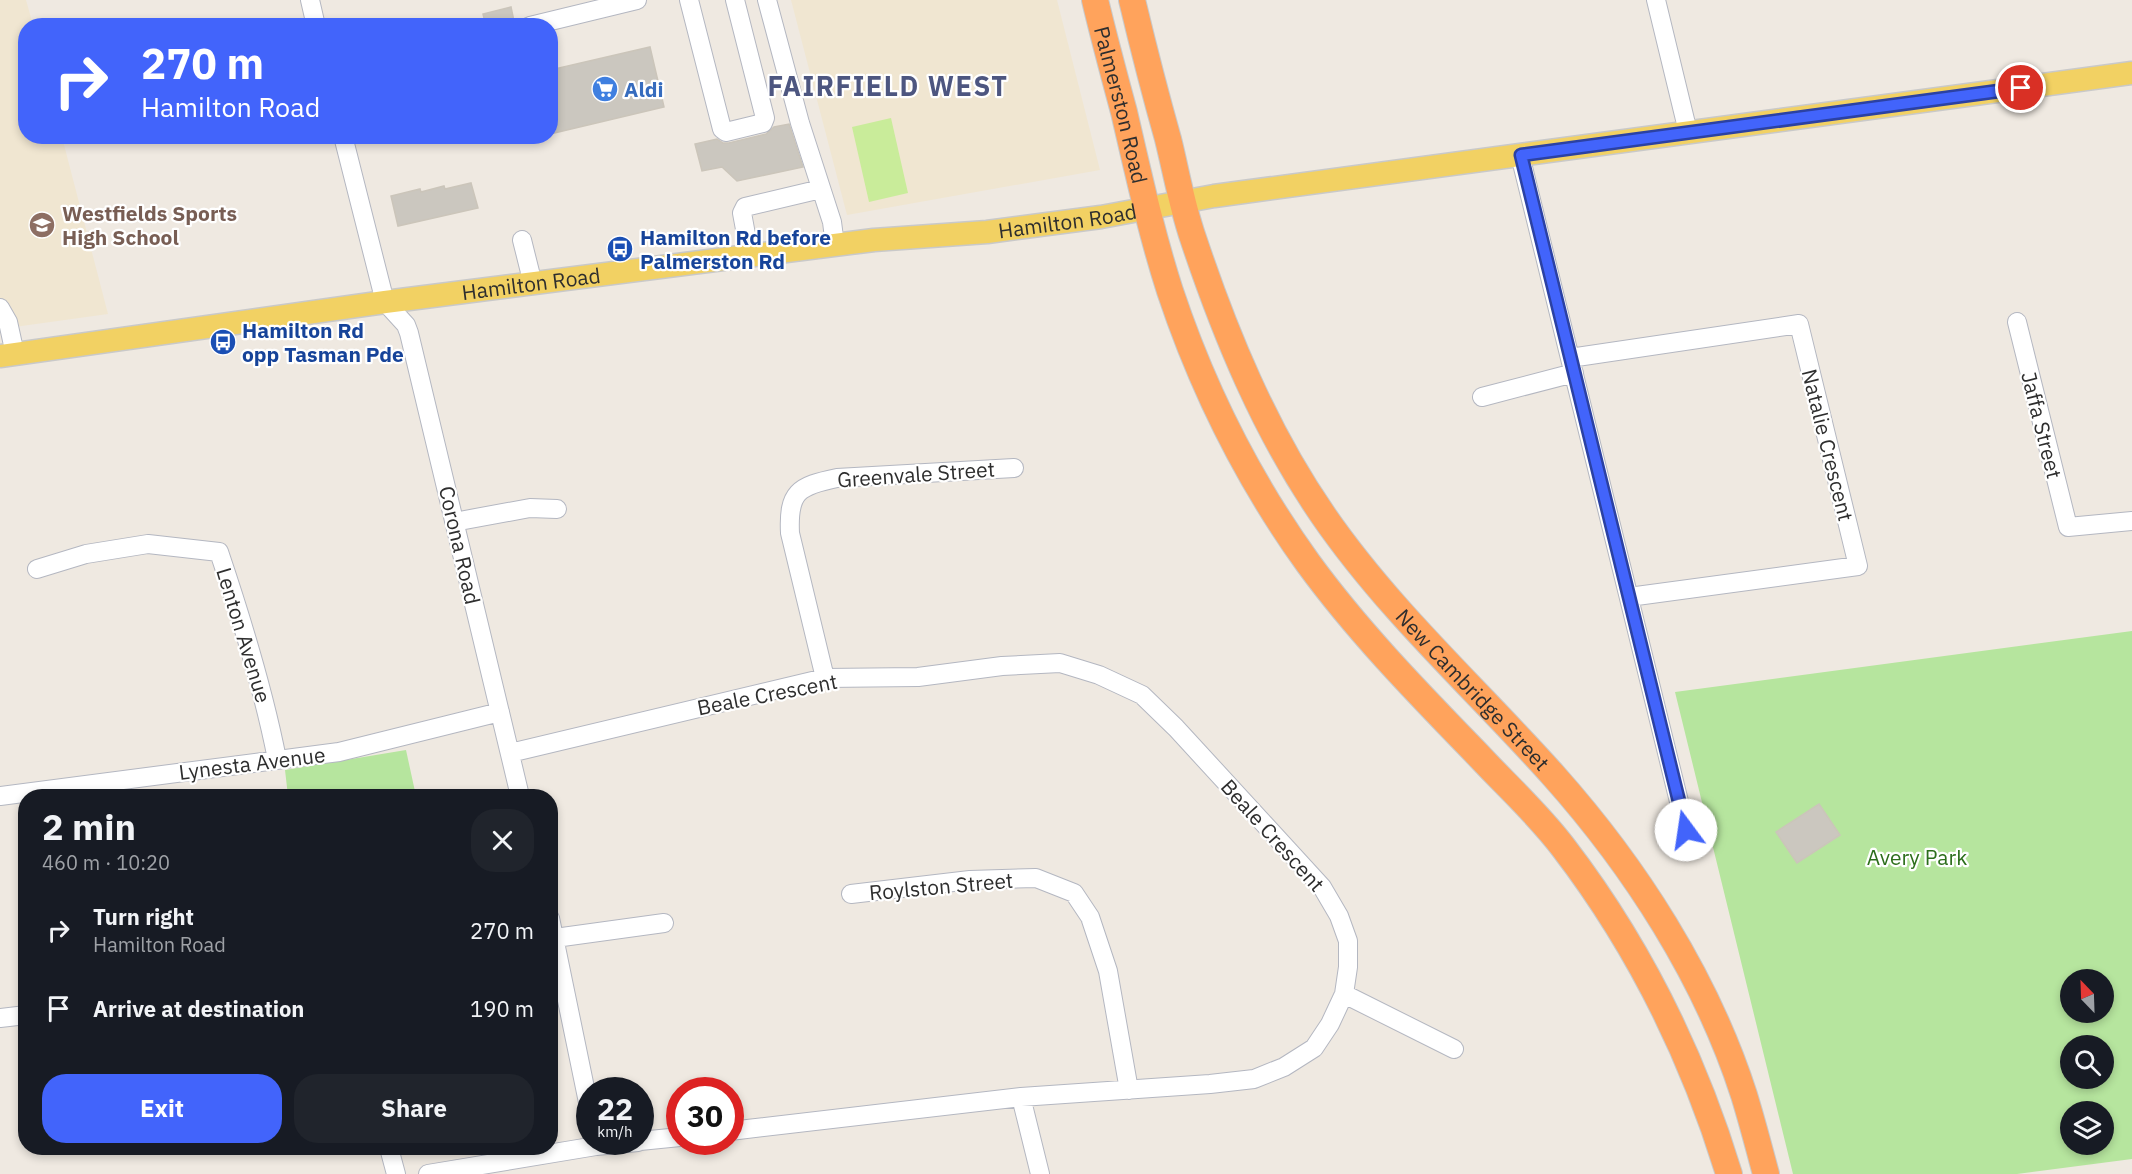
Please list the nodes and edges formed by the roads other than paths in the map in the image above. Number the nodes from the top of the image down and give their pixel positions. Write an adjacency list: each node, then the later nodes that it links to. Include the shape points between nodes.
1 (310, 0): 9 (street)
2 (637, 0): 10 (street)
3 (689, 0): 4 (street, via 722,129 726,132 763,123 765,118)
4 (735, 0)
5 (767, 0): 15 (street)
6 (1095, 0): 17 (highway, Palmerston Road)
7 (1132, 0): 16 (highway, Palmerston Road)
8 (1656, 0): 12 (street)
9 (314, 18)
10 (558, 19)
11 (2132, 73): 12 (main road, Hamilton Road)
12 (1688, 132): 14 (main road, Hamilton Road)
13 (345, 144): 22 (street)
14 (1521, 155): 16 (main road, Hamilton Road); 26 (street)
15 (821, 189): 19 (street); 20 (street, via 745,207 742,213)
16 (1183, 201): 17 (main road, Hamilton Road); 63 (highway, New Cambridge Street, via 1218,309 1290,463 1360,566 1554,776 1652,904 1713,1017 1743,1093)
17 (1147, 208): 19 (main road, Hamilton Road, via 987,232); 62 (highway, New Cambridge Street, via 1183,326 1246,466 1334,598 1563,846 1609,912 1651,980 1677,1032 1700,1086)
18 (522, 240): 21 (street)
19 (835, 245): 20 (main road, Hamilton Road)
20 (750, 256): 21 (main road, Hamilton Road)
21 (533, 284): 22 (main road, Hamilton Road)
22 (385, 302): 25 (main road, Hamilton Road); 31 (street, Corona Road, via 409,333)
23 (0, 308): 25 (street, via 8,322)
24 (2017, 322): 30 (street, Jaffa Street, via 2068,527)
25 (8, 355)
26 (1572, 365): 27 (street); 33 (street); 33 (street, Natalie Crescent, via 1799,324 1858,566)
27 (1482, 397)
28 (1014, 468): 34 (street, Greenvale Street, via 837,478 813,483 797,494 789,510 790,533)
29 (557, 509): 31 (street, via 530,508)
30 (2132, 520)
31 (454, 522): 35 (street, Corona Road)
32 (38, 569): 37 (street, Lenton Avenue, via 86,554 148,544 219,552 248,640)
33 (1629, 597): 42 (street)
34 (825, 678): 36 (street, Beale Crescent); 47 (street, Beale Crescent, via 918,677 1060,663 1142,695 1322,887 1348,940)
35 (500, 712): 36 (street, Corona Road); 37 (street, Lynesta Avenue, via 339,752)
36 (510, 753): 39 (street, Corona Road)
37 (277, 759): 38 (street, Lynesta Avenue)
38 (52, 789)
39 (518, 789)
40 (18, 794): 41 (street, Lynesta Avenue)
41 (0, 796)
42 (1686, 830)
43 (851, 894): 52 (street, Roylston Street, via 970,880 1036,878 1074,893 1090,917 1108,971)
44 (664, 923): 45 (street)
45 (558, 938)
46 (558, 953): 51 (street)
47 (1344, 994): 50 (street); 52 (street, Beale Crescent, via 1314,1048 1284,1067 1254,1079)
48 (18, 1016): 49 (street)
49 (0, 1018)
50 (1454, 1049)
51 (583, 1077)
52 (1129, 1090): 53 (street, Beale Crescent)
53 (1022, 1096): 54 (street, Beale Crescent); 61 (street)
54 (744, 1129)
55 (576, 1148): 56 (street)
56 (558, 1151)
57 (391, 1155): 59 (street)
58 (534, 1155): 60 (street)
59 (396, 1174)
60 (428, 1174)
61 (1040, 1174)
62 (1729, 1174)
63 (1766, 1174)

